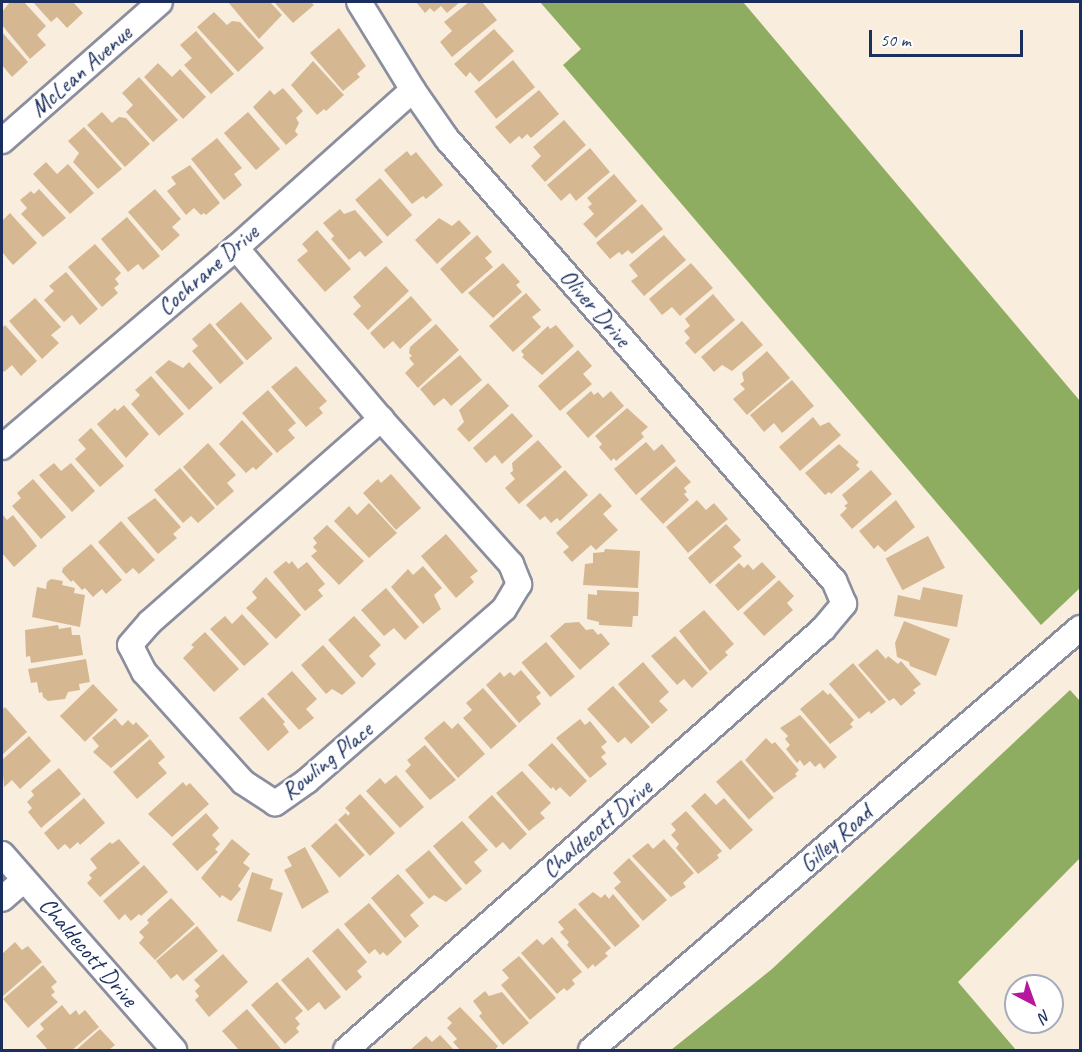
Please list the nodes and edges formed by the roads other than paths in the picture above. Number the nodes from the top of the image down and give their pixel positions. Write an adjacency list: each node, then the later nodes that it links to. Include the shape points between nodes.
1 (160, 2): 4 (street, McLean Avenue)
2 (359, 2): 3 (street, Oliver Drive)
3 (412, 90): 5 (street, Cochrane Drive); 8 (street, Oliver Drive, via 447,139 834,581)
4 (2, 141)
5 (236, 248): 6 (street, Rowling Place); 7 (street, Cochrane Drive)
6 (381, 419): 6 (street, Rowling Place, via 511,564 519,584 504,609 308,780 275,804 243,783 144,672 130,645 150,622)
7 (2, 447)
8 (844, 604): 14 (street, Chaldecott Drive, via 823,629)
9 (1080, 628): 15 (street, Gilley Road)
10 (2, 854): 11 (street, Chaldecott Drive)
11 (24, 880): 12 (street); 13 (street, Chaldecott Drive)
12 (2, 899)
13 (174, 1050)
14 (346, 1050)
15 (591, 1050)

